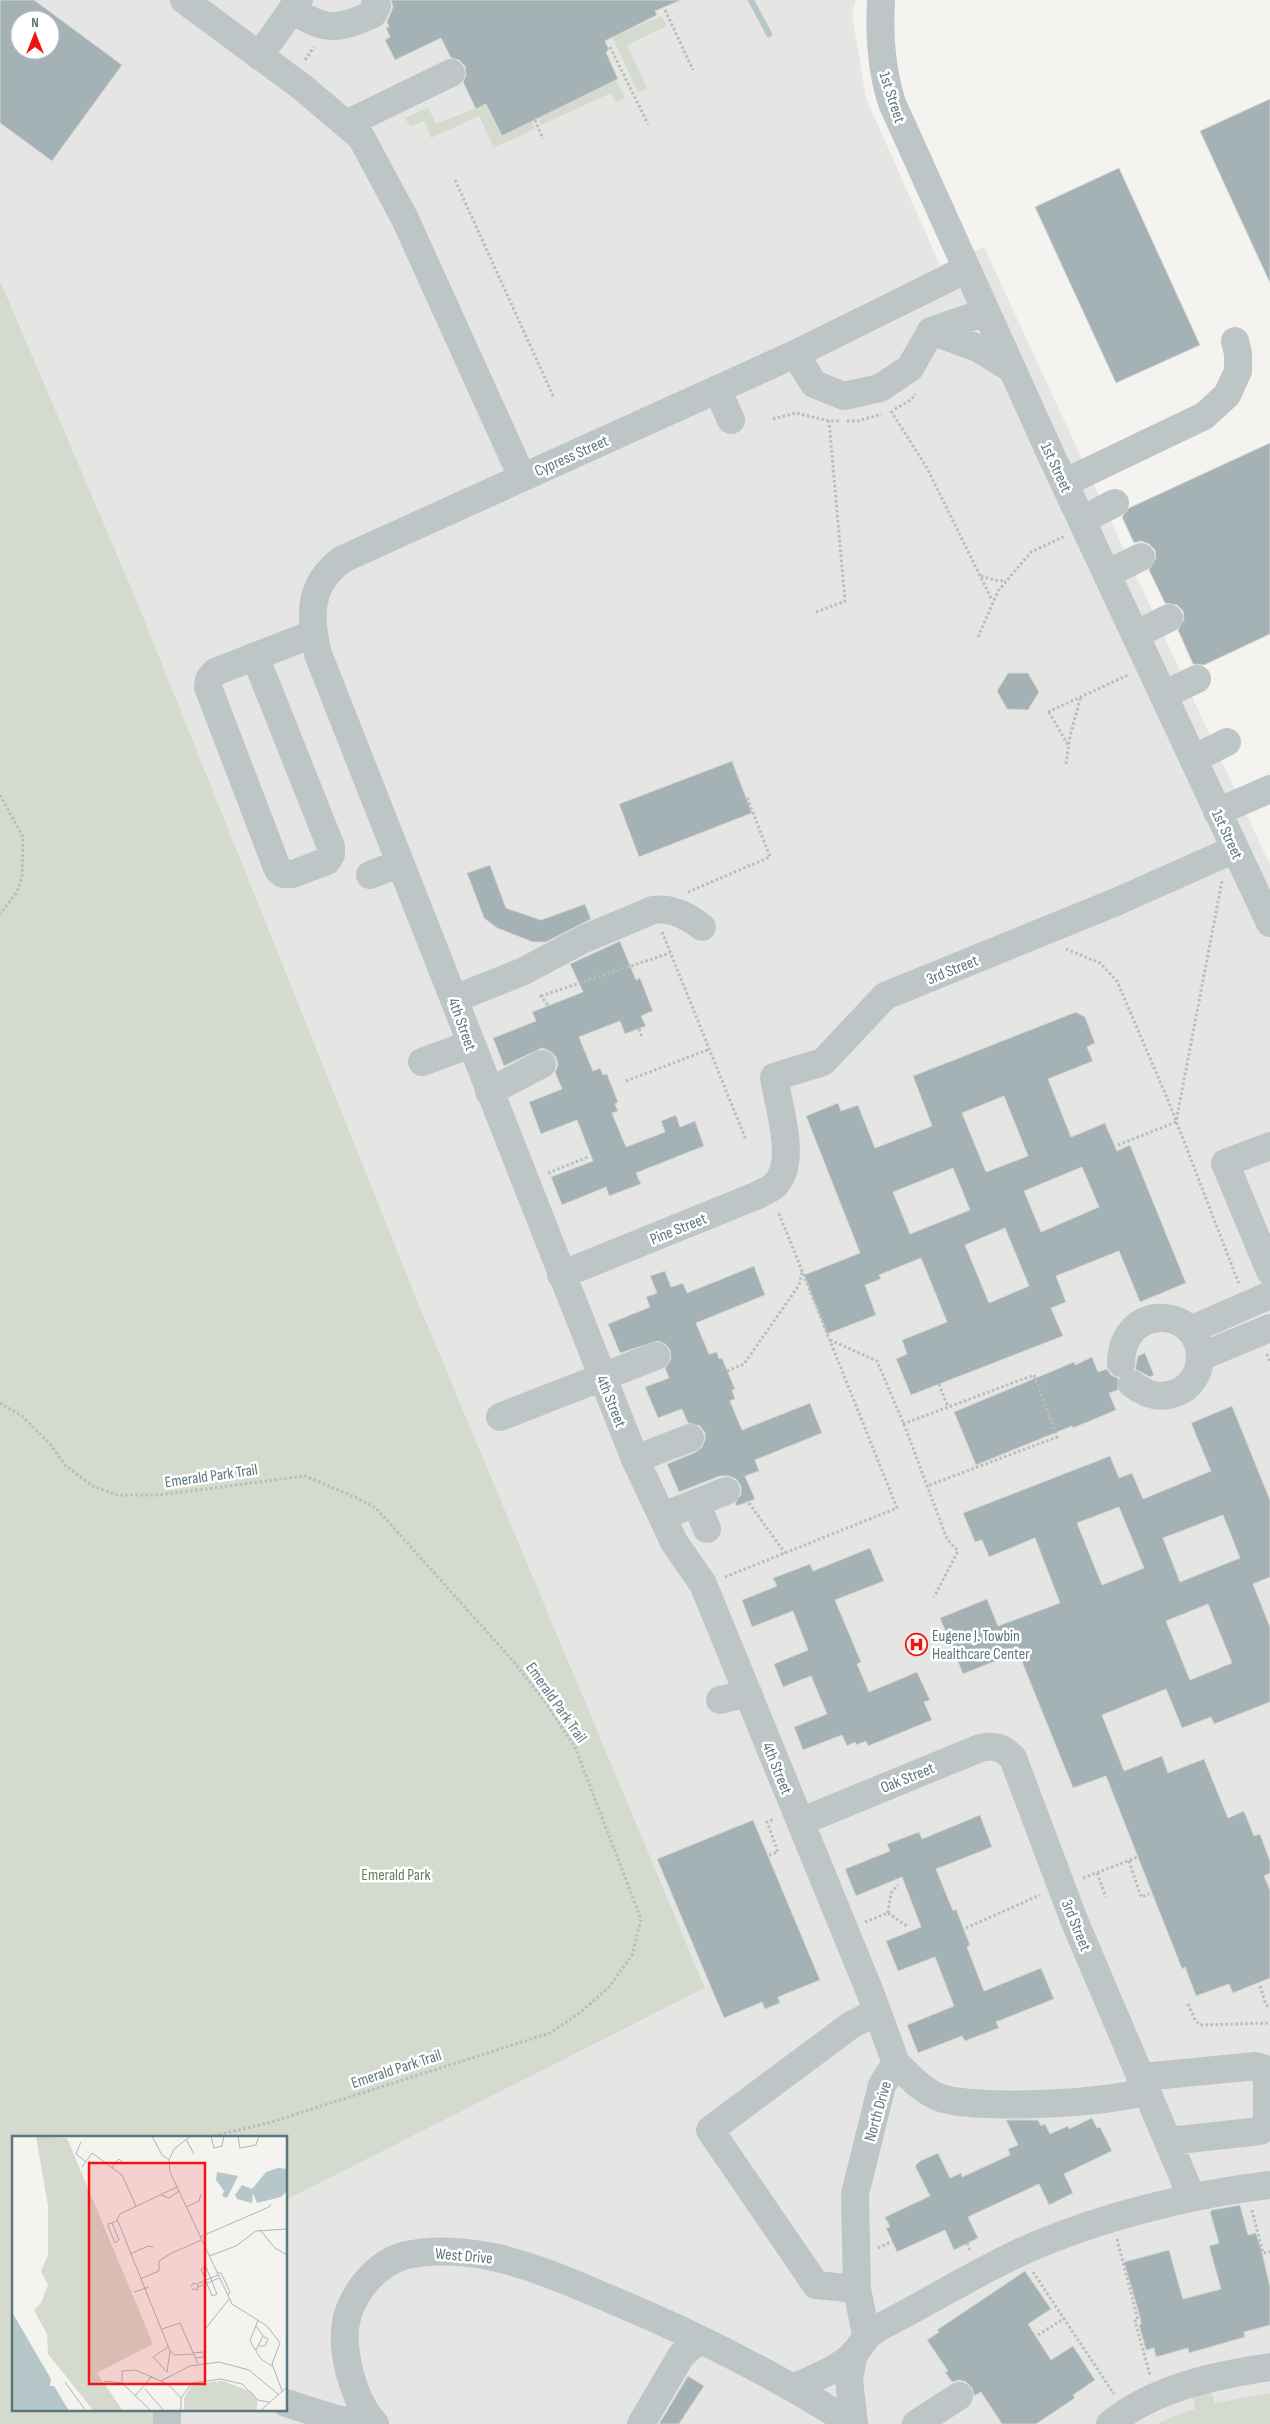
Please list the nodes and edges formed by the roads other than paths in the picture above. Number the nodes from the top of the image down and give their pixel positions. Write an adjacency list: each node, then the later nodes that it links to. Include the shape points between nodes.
1 (184, 0): 5 (street)
2 (375, 0): 4 (street, via 374,14 338,27 310,22)
3 (881, 0): 8 (street, 1st Street, via 879,31 885,82)
4 (295, 4): 5 (street)
5 (260, 56): 7 (street)
6 (451, 73): 7 (street)
7 (346, 124): 17 (street, via 361,136 405,219)
8 (967, 269): 9 (street, Cypress Street); 10 (street, 1st Street)
9 (918, 293): 11 (street); 13 (street, Cypress Street)
10 (986, 312): 11 (street); 14 (street, 1st Street)
11 (930, 331): 13 (street, via 910,368 880,388 844,396 814,384); 14 (street, via 978,348)
12 (1235, 341): 18 (street, via 1238,371 1227,396 1204,416)
13 (795, 354): 15 (street, Cypress Street)
14 (1012, 369): 18 (street, 1st Street)
15 (716, 389): 16 (street); 17 (street, Cypress Street)
16 (731, 420)
17 (522, 477): 24 (street, Cypress Street, via 375,543 334,566 316,594 312,612)
18 (1064, 483): 20 (street, 1st Street)
19 (1115, 503): 20 (street)
20 (1076, 527): 22 (street, 1st Street)
21 (1141, 557): 22 (street)
22 (1107, 574): 25 (street, 1st Street)
23 (1169, 618): 25 (street)
24 (313, 634): 26 (street); 29 (street, Cypress Street)
25 (1135, 635): 28 (street, 1st Street)
26 (255, 656): 26 (street, via 215,672 209,679 208,688 278,870 292,874 327,861 330,847)
27 (1197, 679): 28 (street)
28 (1163, 695): 31 (street, 1st Street)
29 (347, 728): 35 (street, 4th Street)
30 (1226, 742): 31 (street)
31 (1193, 759): 33 (street, 1st Street)
32 (1270, 789): 33 (street)
33 (1218, 812): 34 (street, 1st Street)
34 (1235, 849): 37 (street, 1st Street); 45 (street, 3rd Street, via 1116,902 885,996 823,1062 766,1075 787,1149)
35 (400, 863): 36 (street); 39 (street, 4th Street)
36 (370, 875)
37 (1270, 923)
38 (702, 927): 39 (street, via 665,908 653,910 584,939 522,972)
39 (454, 999): 40 (street, 4th Street)
40 (471, 1044): 41 (street); 43 (street, 4th Street)
41 (422, 1062)
42 (542, 1064): 43 (street)
43 (489, 1092): 47 (street, 4th Street)
44 (1270, 1146): 46 (street, via 1225,1163)
45 (785, 1168): 47 (street, Pine Street, via 775,1185 758,1195)
46 (1270, 1271)
47 (561, 1275): 53 (street, 4th Street)
48 (1270, 1295): 50 (street)
49 (1270, 1328): 52 (street)
50 (1190, 1330): 52 (street, via 1199,1347); 52 (street, via 1168,1318 1143,1321 1133,1329 1121,1350 1126,1374 1142,1392 1169,1396 1181,1391 1195,1376)
51 (656, 1356): 53 (street)
52 (1200, 1357)
53 (603, 1378): 54 (street); 56 (street, 4th Street)
54 (500, 1417)
55 (690, 1438): 56 (street)
56 (635, 1459): 59 (street, 4th Street)
57 (737, 1497): 58 (street)
58 (696, 1503): 59 (street); 60 (street)
59 (663, 1516): 61 (street, 4th Street, via 674,1542 703,1584)
60 (707, 1529)
61 (748, 1693): 62 (street); 64 (street, 4th Street)
62 (720, 1700)
63 (1013, 1758): 64 (street, Oak Street, via 998,1747 980,1748); 67 (street, 3rd Street, via 1074,1920)
64 (790, 1824): 65 (street, 4th Street)
65 (877, 2012): 66 (street, 4th Street); 71 (street, via 851,2025 710,2130 816,2285)
66 (896, 2064): 67 (street, North Drive, via 934,2096 952,2100 1044,2104 1106,2100 1138,2094); 71 (street, North Drive, via 884,2078 855,2194)
67 (1145, 2084): 68 (street, 3rd Street); 68 (street, North Drive, via 1256,2066 1264,2069 1267,2126 1260,2131)
68 (1169, 2141): 70 (street, 3rd Street)
69 (1258, 2186): 70 (street)
70 (1192, 2198): 73 (street, via 1112,2219 1024,2251 964,2281)
71 (857, 2289): 73 (street, North Drive)
72 (699, 2339): 75 (street, West Drive); 78 (street, West Drive, via 643,2312 522,2264 492,2256 455,2252 402,2256 378,2269 363,2284 345,2323 345,2355); 79 (street, via 681,2356)
73 (860, 2344): 75 (street, via 836,2368); 80 (street, via 849,2380)
74 (1270, 2367): 82 (street, via 1175,2388 1129,2408)
75 (793, 2388): 80 (street, West Drive)
76 (959, 2396): 81 (street)
77 (288, 2405): 78 (street, West Drive, via 343,2421)
78 (371, 2420)
79 (641, 2424)
80 (853, 2424)
81 (916, 2424)
82 (1110, 2424)

